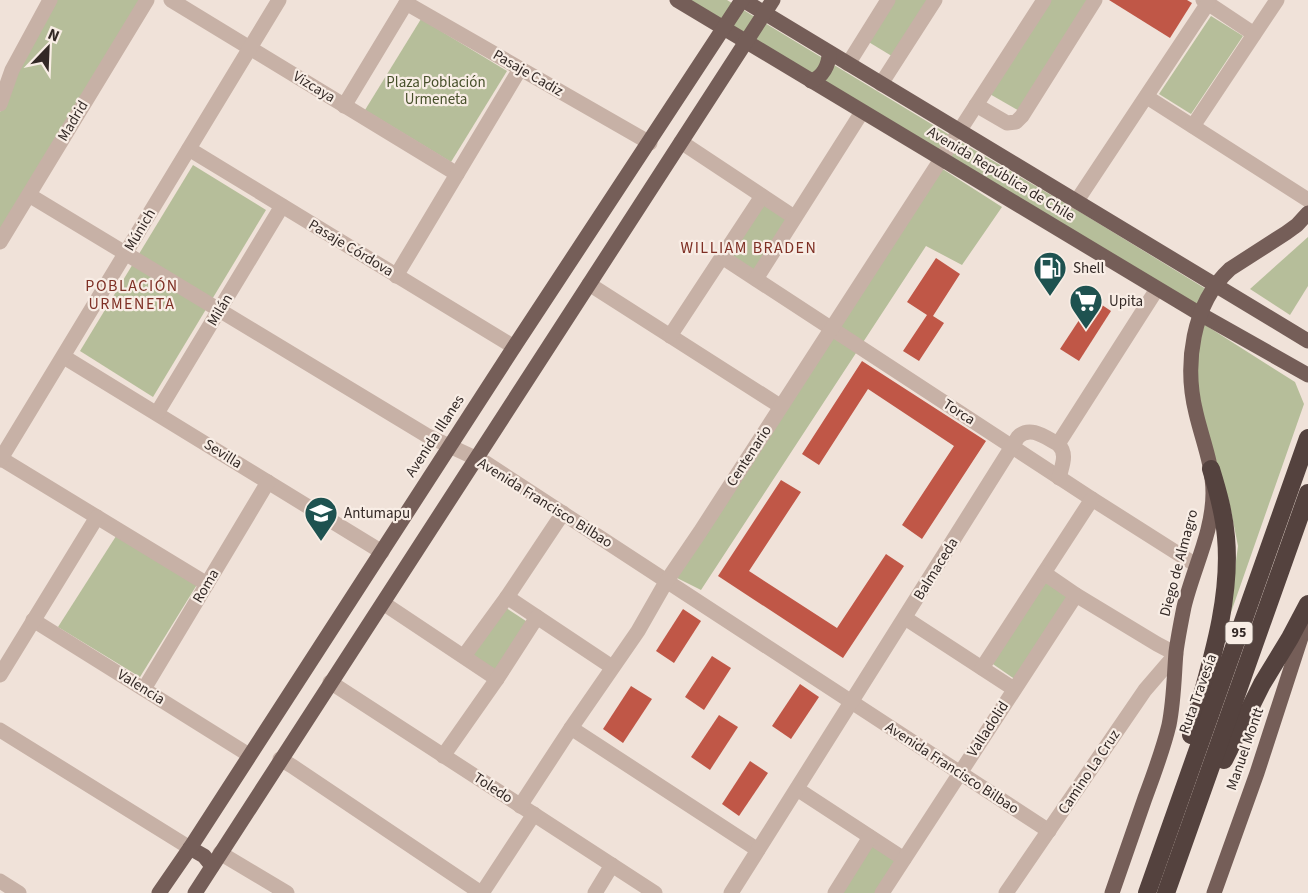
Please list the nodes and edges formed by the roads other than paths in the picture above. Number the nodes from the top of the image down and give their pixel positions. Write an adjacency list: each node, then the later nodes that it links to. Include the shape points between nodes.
1 (50, 0): 26 (street, via 12,70)
2 (147, 0): 37 (street, Madrid)
3 (171, 0): 19 (street, Vizcaya)
4 (279, 0): 19 (street, Múnich)
5 (677, 0): 16 (main road, Avenida República de Chile)
6 (743, 0): 15 (main road, Avenida República de Chile); 16 (main road, Avenida Illanes)
7 (773, 0): 15 (main road)
8 (888, 0): 21 (street)
9 (935, 0): 24 (street)
10 (1044, 0): 27 (street, Centenario)
11 (1095, 0): 27 (street, via 1016,122 1007,123)
12 (1277, 0): 17 (street)
13 (407, 2): 22 (street, Pasaje Cadiz); 28 (street)
14 (1206, 2): 17 (street); 25 (street)
15 (765, 14): 18 (main road); 20 (main road, Avenida República de Chile)
16 (724, 28): 18 (main road, Avenida República de Chile); 33 (main road, Avenida Illanes)
17 (1254, 34): 30 (street)
18 (746, 42): 23 (main road, Avenida República de Chile); 32 (main road)
19 (250, 48): 28 (street, Vizcaya); 34 (street, Múnich)
20 (829, 52): 21 (main road, Avenida República de Chile); 23 (main road, via 825,70)
21 (848, 64): 24 (main road, Avenida República de Chile)
22 (520, 69): 33 (street, Pasaje Cadiz); 36 (street)
23 (810, 81): 29 (main road, Avenida República de Chile)
24 (881, 84): 31 (main road, Avenida República de Chile)
25 (1147, 97): 30 (street); 40 (street)
26 (0, 104)
27 (976, 105): 31 (street, Centenario)
28 (344, 106): 36 (street, Vizcaya)
29 (862, 112): 35 (main road, Avenida República de Chile); 43 (street)
30 (1193, 126): 39 (street)
31 (960, 131): 35 (street, Centenario); 40 (main road, Avenida República de Chile)
32 (681, 142): 38 (street); 49 (main road)
33 (650, 143): 57 (main road, Avenida Illanes)
34 (189, 149): 41 (street, Pasaje Córdova); 45 (street, Múnich)
35 (941, 159): 51 (main road, Avenida República de Chile); 54 (street, Centenario)
36 (457, 174): 47 (street)
37 (29, 195): 44 (street, Madrid); 45 (street, Avenida Francisco Bilbao)
38 (762, 195): 43 (street); 46 (street)
39 (1308, 200)
40 (1076, 201): 50 (main road, Avenida República de Chile)
41 (282, 206): 47 (street, Pasaje Córdova); 52 (street, Milán)
42 (1308, 213): 50 (main road, Diego de Almagro, via 1286,233 1230,269)
43 (794, 217): 48 (street)
44 (0, 242)
45 (126, 254): 52 (street, Avenida Francisco Bilbao); 58 (street, Múnich)
46 (722, 257): 48 (street, Torca); 55 (street)
47 (396, 276): 57 (street, Pasaje Córdova)
48 (756, 279): 54 (street, Torca)
49 (589, 284): 55 (street); 66 (main road)
50 (1215, 285): 53 (main road, Diego de Almagro); 56 (main road, Avenida República de Chile)
51 (1157, 289): 53 (main road, Avenida República de Chile); 63 (street)
52 (220, 310): 61 (street, Milán); 64 (street, Avenida Francisco Bilbao)
53 (1200, 314): 59 (main road, Avenida República de Chile); 68 (main road, Diego de Almagro, via 1190,380)
54 (831, 328): 60 (street, Centenario); 65 (street, Torca)
55 (670, 336): 60 (street)
56 (1307, 341)
57 (514, 347): 64 (main road, Avenida Illanes)
58 (64, 357): 61 (street, Sevilla); 67 (street, Múnich)
59 (1301, 371)
60 (780, 406): 78 (street, Centenario)
61 (157, 413): 70 (street, Sevilla)
62 (1308, 438): 106 (highway, Ruta Travesía / 95)
63 (1058, 444): 65 (street, Balmaceda, via 1030,431 1022,433); 69 (street, via 1064,454)
64 (449, 447): 66 (street, Avenida Francisco Bilbao); 75 (main road, Avenida Illanes)
65 (1012, 447): 69 (street, Torca); 86 (street, Balmaceda)
66 (476, 458): 73 (street, Avenida Francisco Bilbao); 82 (main road)
67 (0, 459): 74 (street)
68 (1211, 469): 76 (main road, Diego de Almagro, via 1211,517); 106 (highway, via 1226,539 1225,592)
69 (1059, 478): 72 (street, Torca)
70 (268, 482): 75 (street, Sevilla); 79 (street, Roma)
71 (1308, 493): 109 (highway, 95)
72 (1092, 499): 76 (street, Torca); 77 (street)
73 (563, 513): 78 (street, Avenida Francisco Bilbao); 81 (street)
74 (96, 517): 79 (street); 87 (street)
75 (382, 552): 100 (main road, Avenida Illanes)
76 (1196, 565): 88 (main road, Diego de Almagro)
77 (1044, 573): 80 (street); 91 (street)
78 (666, 582): 90 (street, Centenario); 97 (street, Avenida Francisco Bilbao)
79 (207, 584): 95 (street, Roma)
80 (1076, 595): 88 (street); 96 (street, Valladolid)
81 (507, 597): 84 (street); 89 (street)
82 (383, 603): 89 (street); 94 (main road)
83 (1308, 604): 109 (highway, via 1243,719)
84 (537, 616): 90 (street); 93 (street)
85 (1308, 616): 131 (main road, Manuel Montt)
86 (905, 618): 91 (street); 97 (street, Balmaceda)
87 (33, 620): 92 (street); 95 (street, Valencia)
88 (1176, 654): 107 (street, Camino La Cruz, via 1144,690); 128 (main road, Diego de Almagro, via 1173,704 1164,743)
89 (464, 656): 93 (street)
90 (612, 667): 98 (street, Centenario)
91 (982, 668): 96 (street)
92 (0, 675)
93 (497, 679): 101 (street)
94 (330, 682): 101 (street, Toledo); 102 (main road)
95 (144, 689): 100 (street, Valencia)
96 (1014, 689): 103 (street, Valladolid)
97 (851, 702): 103 (street, Avenida Francisco Bilbao); 104 (street, Balmaceda)
98 (571, 728): 105 (street, Centenario); 111 (street)
99 (0, 730): 110 (street)
100 (249, 754): 110 (main road, Avenida Illanes)
101 (443, 756): 105 (street, Toledo)
102 (280, 759): 112 (main road); 121 (street)
103 (960, 773): 107 (street, Avenida Francisco Bilbao); 113 (street, Valladolid)
104 (797, 789): 108 (street); 111 (street, Balmaceda)
105 (527, 810): 114 (street, Toledo); 121 (street, Centenario)
106 (1170, 827): 129 (highway, Ruta Travesía / 95)
107 (1049, 831): 127 (street, Camino La Cruz)
108 (870, 837): 113 (street); 125 (street)
109 (1183, 845): 130 (highway, 95)
110 (189, 848): 115 (main road); 118 (main road, Avenida Illanes)
111 (758, 850): 124 (street, Balmaceda)
112 (220, 853): 115 (main road); 120 (street)
113 (904, 859): 126 (street, Valladolid)
114 (612, 865): 122 (street); 123 (street, Toledo)
115 (212, 866): 119 (main road)
116 (0, 881): 117 (street)
117 (19, 893)
118 (159, 893)
119 (195, 893)
120 (287, 893)
121 (482, 893)
122 (595, 893)
123 (656, 893)
124 (731, 893)
125 (835, 893)
126 (882, 893)
127 (1006, 893)
128 (1112, 893)
129 (1147, 893)
130 (1166, 893)
131 (1214, 893)

